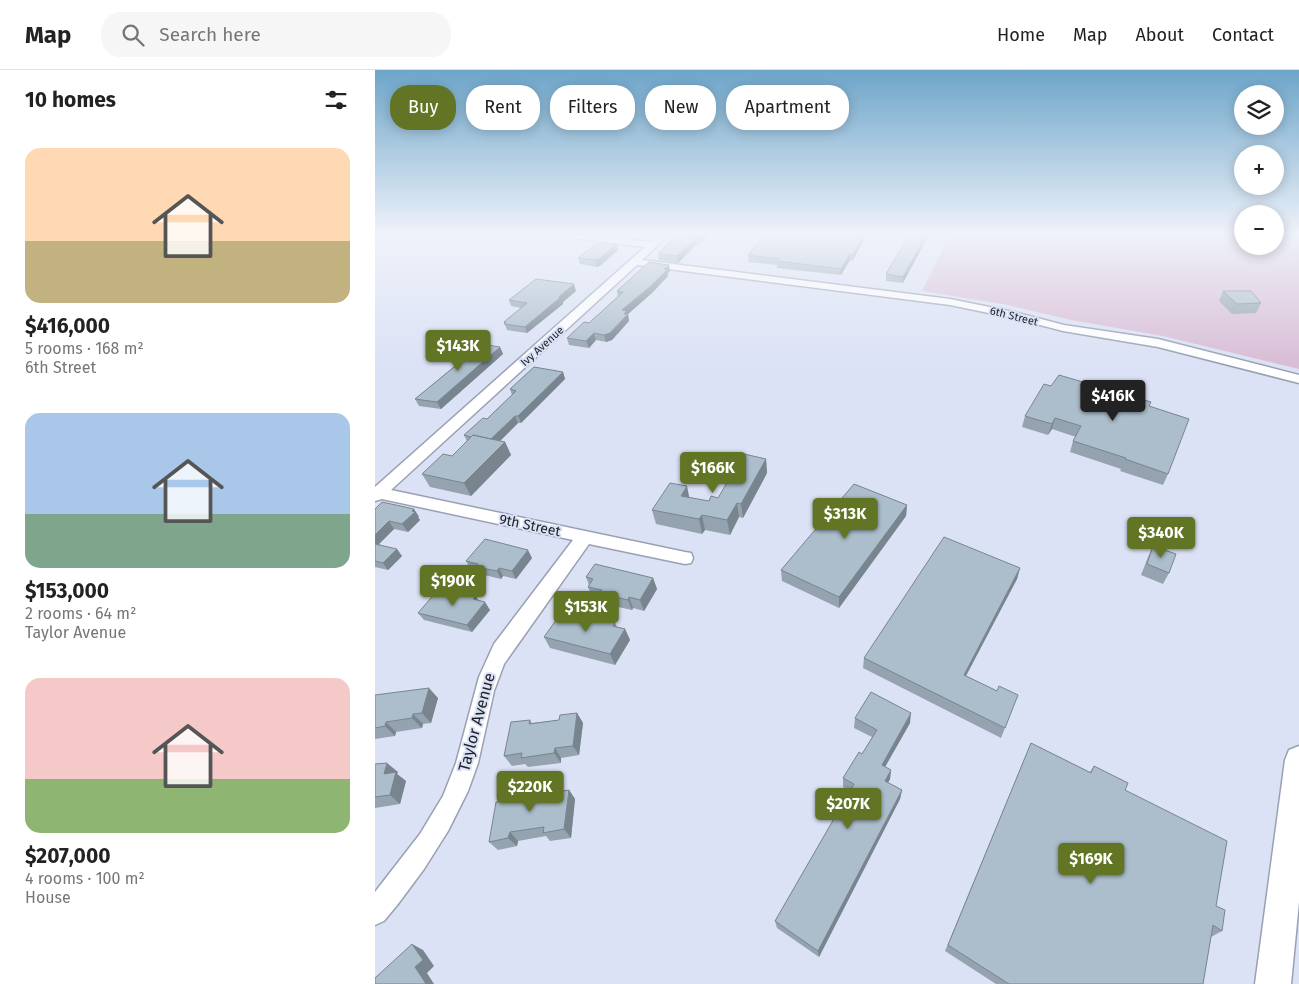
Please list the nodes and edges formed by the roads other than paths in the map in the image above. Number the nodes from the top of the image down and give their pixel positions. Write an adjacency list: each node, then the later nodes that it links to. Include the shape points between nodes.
1 (617, 278): 4 (street, Ivy Avenue)
2 (755, 278): 3 (street, 6th Street, via 957,304 1063,328 1158,343)
3 (1299, 378)
4 (376, 493): 5 (street, 9th Street)
5 (585, 537): 6 (street, 9th Street); 8 (street, Taylor Avenue, via 491,666 467,763 455,793 412,867)
6 (685, 558)
7 (1299, 760): 9 (street)
8 (375, 912)
9 (1273, 984)

